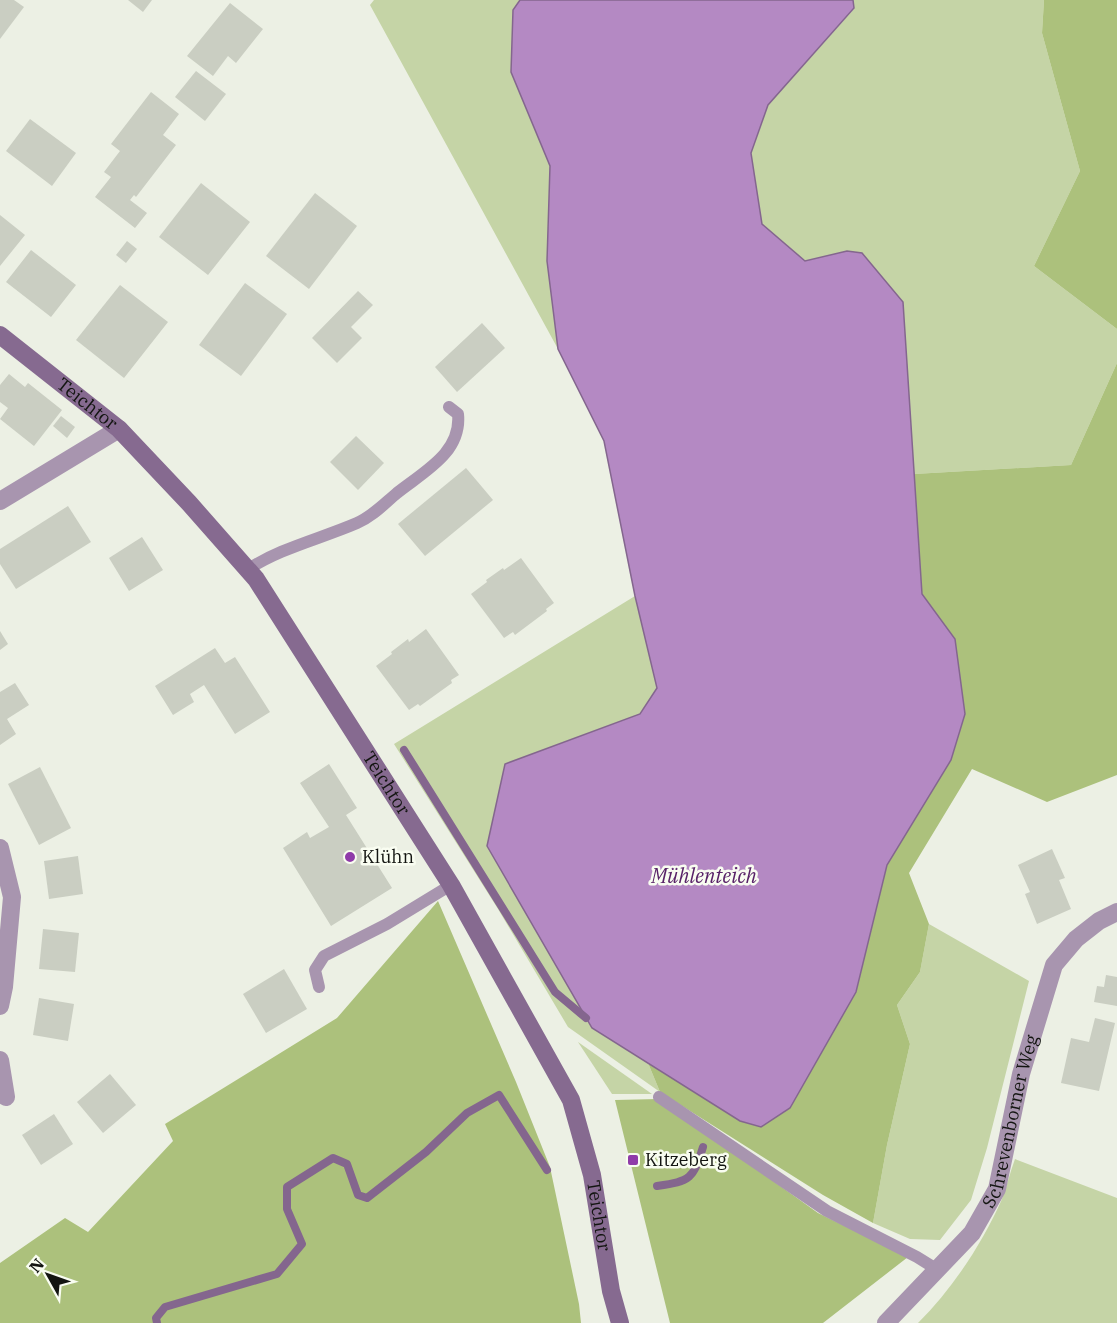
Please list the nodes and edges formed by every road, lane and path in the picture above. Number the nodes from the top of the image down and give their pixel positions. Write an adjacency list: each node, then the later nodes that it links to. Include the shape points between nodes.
1 (0, 335): 3 (street, Teichtor)
2 (449, 407): 5 (lane, via 458,414 456,437 422,475 359,522 265,558)
3 (119, 429): 4 (street); 5 (street, Teichtor)
4 (0, 501)
5 (247, 570): 7 (street, Teichtor)
6 (0, 848): 10 (street, via 12,897)
7 (451, 885): 9 (lane, via 324,956 315,970); 15 (street, Teichtor, via 571,1100 592,1175 610,1291)
8 (1117, 912): 14 (street, Schrevenborner Weg, via 1076,939 1054,965 1021,1074 997,1189 972,1233)
9 (319, 987)
10 (0, 1006)
11 (0, 1060): 12 (street)
12 (6, 1097)
13 (659, 1097): 14 (lane, via 827,1211)
14 (938, 1270): 16 (street, Schrevenborner Weg)
15 (620, 1323)
16 (886, 1323)

